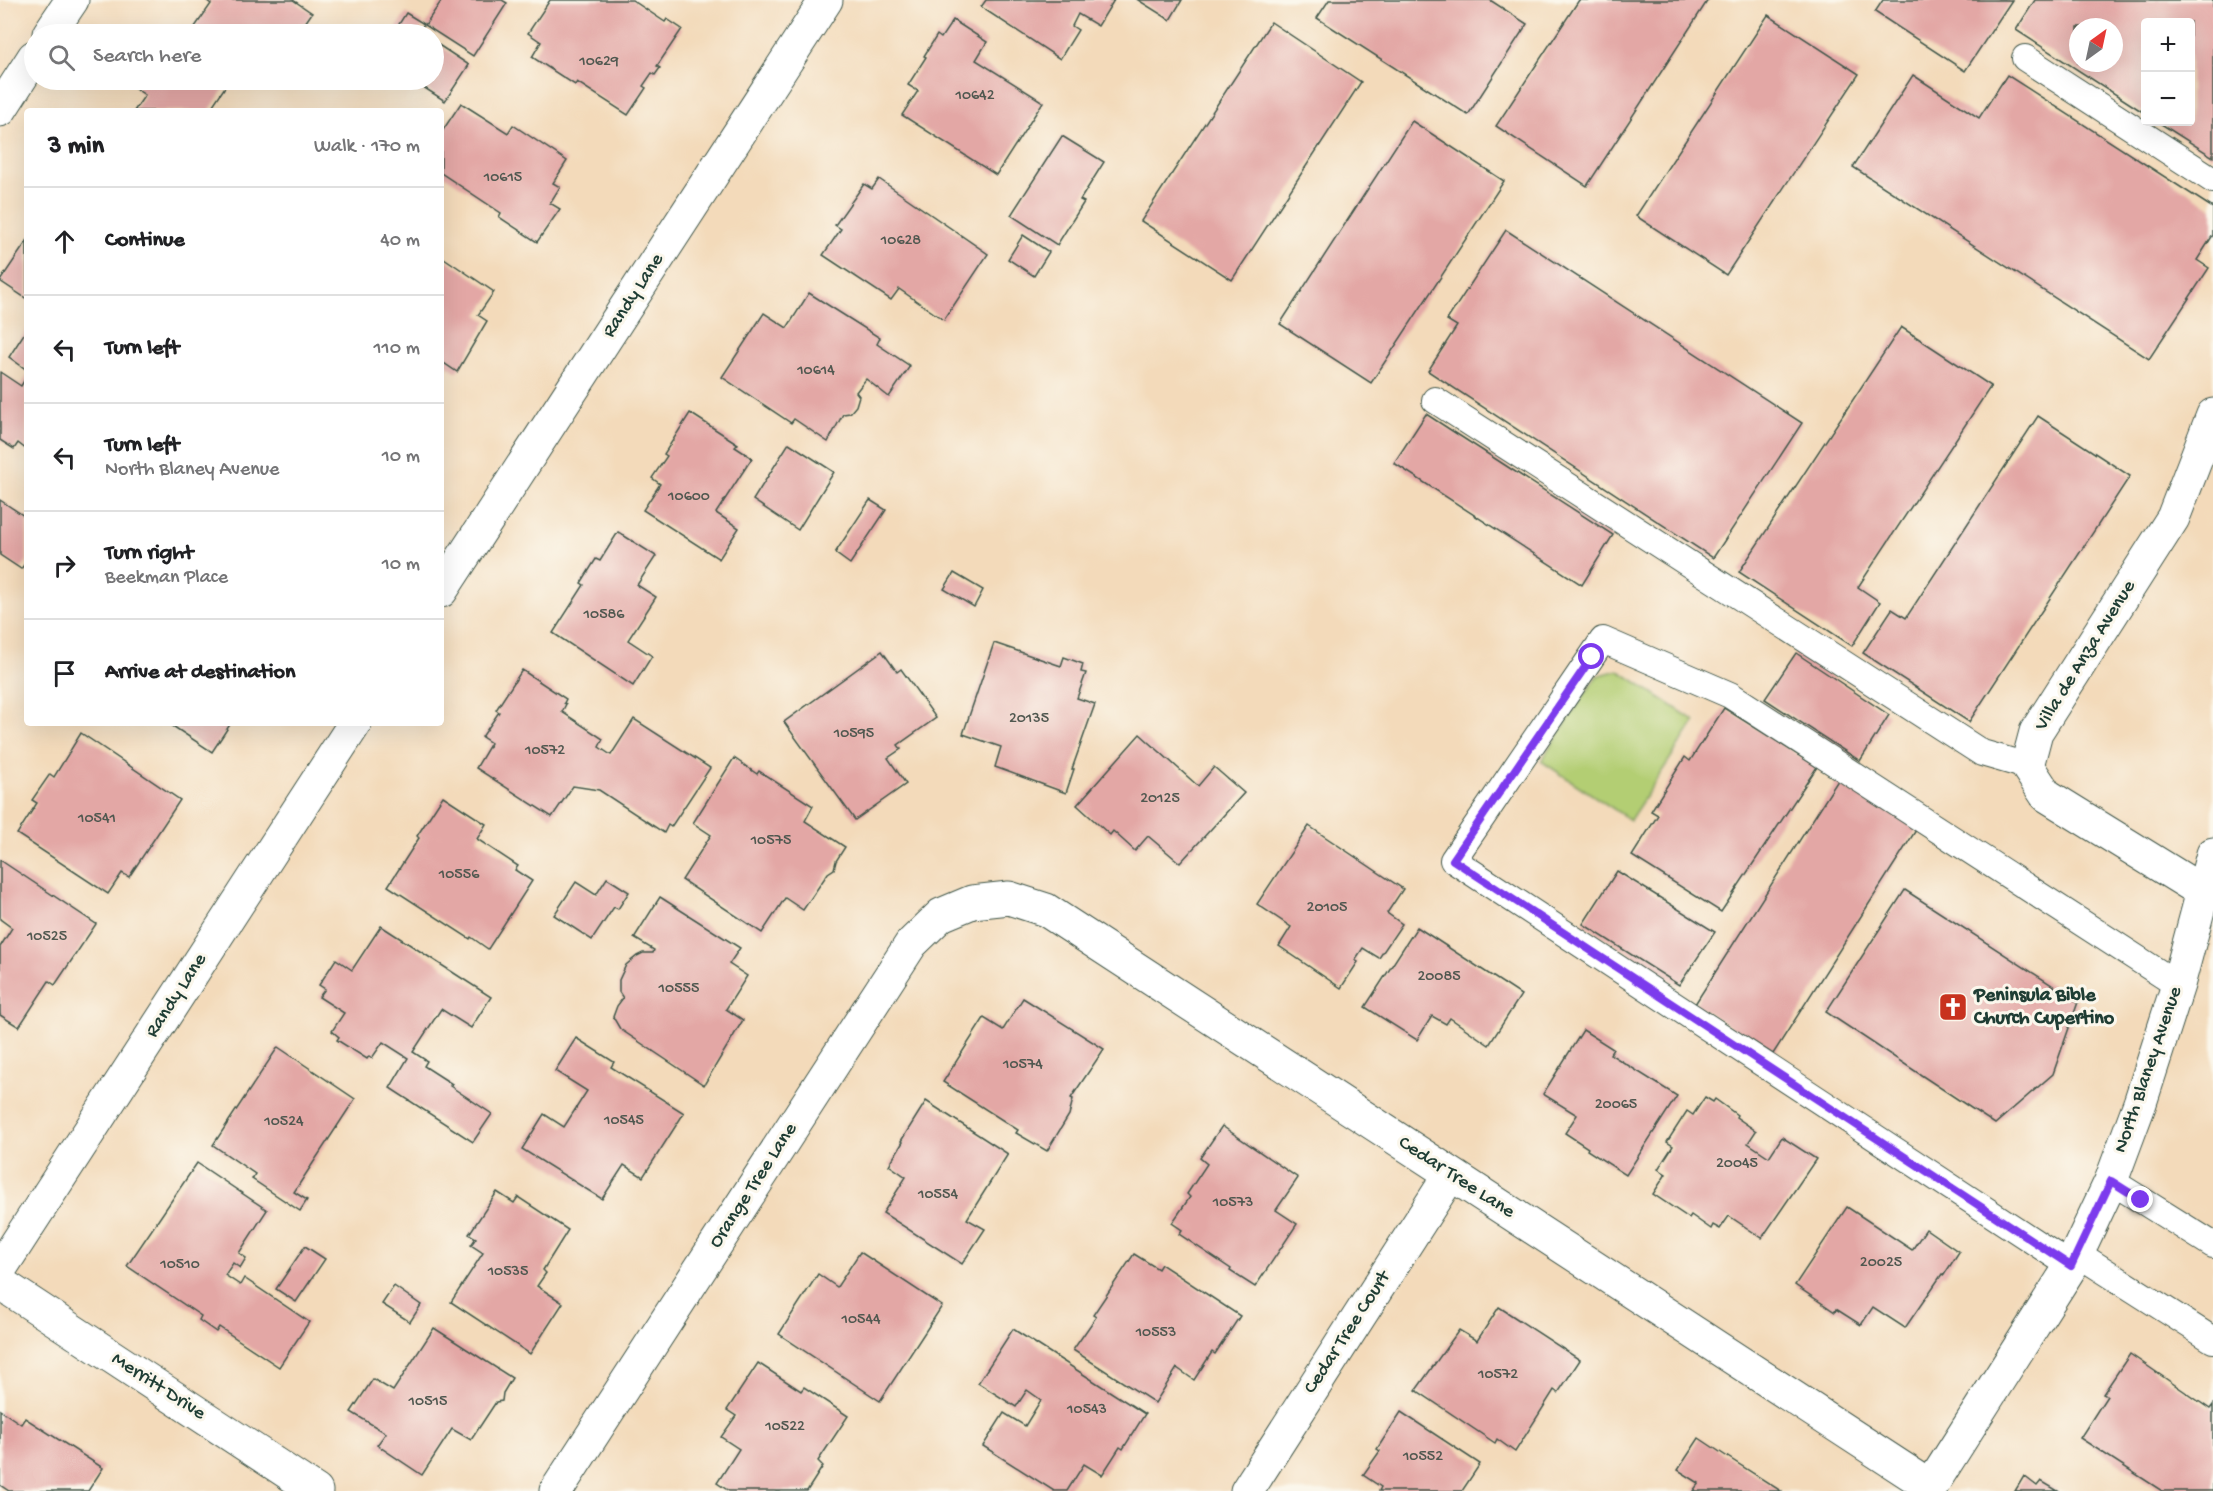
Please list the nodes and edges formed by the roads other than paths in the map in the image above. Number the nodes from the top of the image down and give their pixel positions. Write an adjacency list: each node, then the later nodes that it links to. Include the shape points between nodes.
1 (72, 0): 3 (street)
2 (826, 0): 10 (street, Randy Lane)
3 (56, 24)
4 (2025, 58): 7 (lane)
5 (24, 73): 6 (street)
6 (0, 110)
7 (2213, 180)
8 (1435, 400): 12 (lane, via 1982,753)
9 (2213, 416): 12 (street, Villa de Anza Avenue, via 2173,518 2036,732)
10 (444, 586)
11 (353, 726): 21 (street, Randy Lane)
12 (2027, 766): 14 (street, via 2046,795)
13 (2213, 854): 14 (street, North Blaney Avenue)
14 (2203, 892): 16 (street, North Blaney Avenue)
15 (972, 902): 17 (street, Cedar Tree Lane, via 1009,898 1046,910); 26 (street, Orange Tree Lane, via 941,915 912,944)
16 (2178, 985): 18 (street, North Blaney Avenue); 20 (lane, via 1730,695 1604,640 1453,860)
17 (1450, 1174): 24 (street, Cedar Tree Lane); 27 (street, Cedar Tree Court)
18 (2111, 1181): 19 (lane); 20 (street, North Blaney Avenue)
19 (2213, 1245)
20 (2074, 1260): 23 (lane); 24 (street, North Blaney Avenue)
21 (0, 1269)
22 (0, 1284): 25 (street, Merritt Drive)
23 (2213, 1340)
24 (1930, 1489)
25 (316, 1491)
26 (556, 1491)
27 (1247, 1491)

